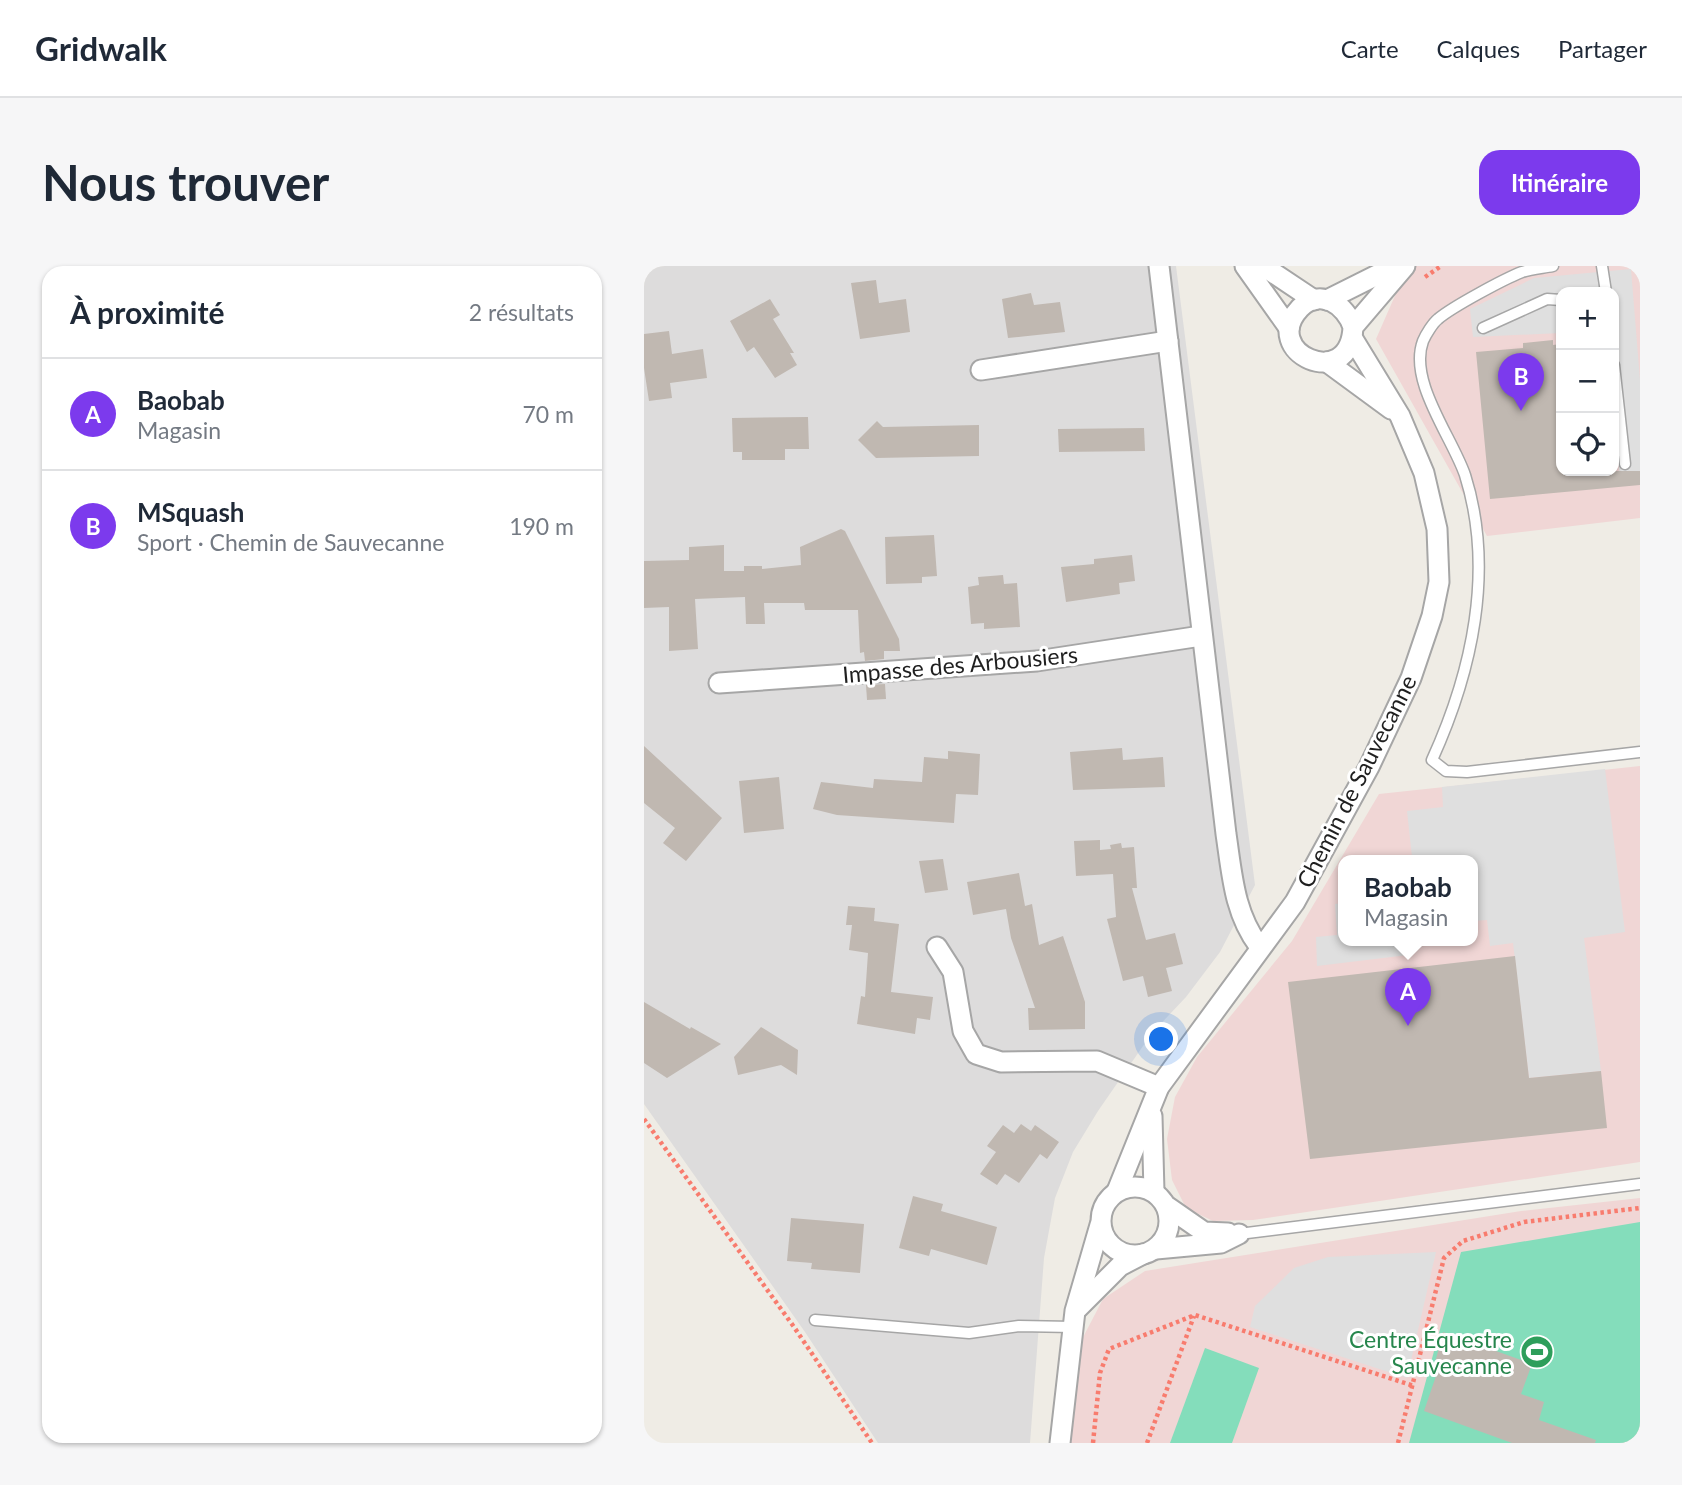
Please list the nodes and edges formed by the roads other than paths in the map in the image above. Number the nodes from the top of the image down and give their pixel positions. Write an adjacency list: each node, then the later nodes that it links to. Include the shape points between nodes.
1 (1159, 266): 14 (street)
2 (1245, 266): 11 (street)
3 (1263, 266): 9 (street)
4 (1395, 266): 9 (street)
5 (1405, 266): 13 (street)
6 (1553, 266): 22 (lane, via 1522,272 1437,319 1423,341 1424,385 1465,476 1479,552 1476,614 1463,676 1432,760 1446,771 1467,772)
7 (1602, 266): 8 (lane)
8 (1605, 287)
9 (1321, 300): 11 (street, via 1303,305); 13 (street, via 1339,304 1349,314)
10 (1556, 300): 12 (lane, via 1547,299)
11 (1289, 328): 15 (street, via 1300,355 1312,362)
12 (1483, 328)
13 (1353, 333): 15 (street, via 1344,354); 18 (street, Chemin de Sauvecanne)
14 (1168, 341): 16 (street); 20 (street)
15 (1327, 362): 18 (street)
16 (981, 370)
17 (1619, 410): 19 (lane)
18 (1400, 416): 23 (street, Chemin de Sauvecanne, via 1424,473 1437,529 1439,582 1432,616 1411,678 1369,767 1295,902)
19 (1625, 464)
20 (1201, 636): 21 (street, Impasse des Arbousiers, via 1037,661); 23 (street, via 1237,904)
21 (719, 683)
22 (1640, 752)
23 (1259, 946): 25 (street, Chemin de Sauvecanne)
24 (937, 947): 25 (street, via 953,972 963,1031 976,1054 1001,1062 1097,1061)
25 (1159, 1087): 26 (street, Chemin de Sauvecanne)
26 (1152, 1110): 28 (street, Chemin de Sauvecanne); 29 (street, Chemin de Sauvecanne)
27 (1640, 1184): 32 (lane)
28 (1117, 1191): 29 (street, via 1131,1186); 31 (street, via 1101,1209)
29 (1154, 1192): 30 (street)
30 (1168, 1207): 32 (street, via 1204,1232); 33 (street, via 1166,1238)
31 (1100, 1225): 33 (street, via 1114,1249 1127,1254); 34 (street)
32 (1239, 1234): 33 (street, via 1221,1243)
33 (1150, 1251): 34 (street, via 1120,1266)
34 (1074, 1319): 35 (lane, via 969,1333); 36 (street)
35 (815, 1320)
36 (1060, 1443)

